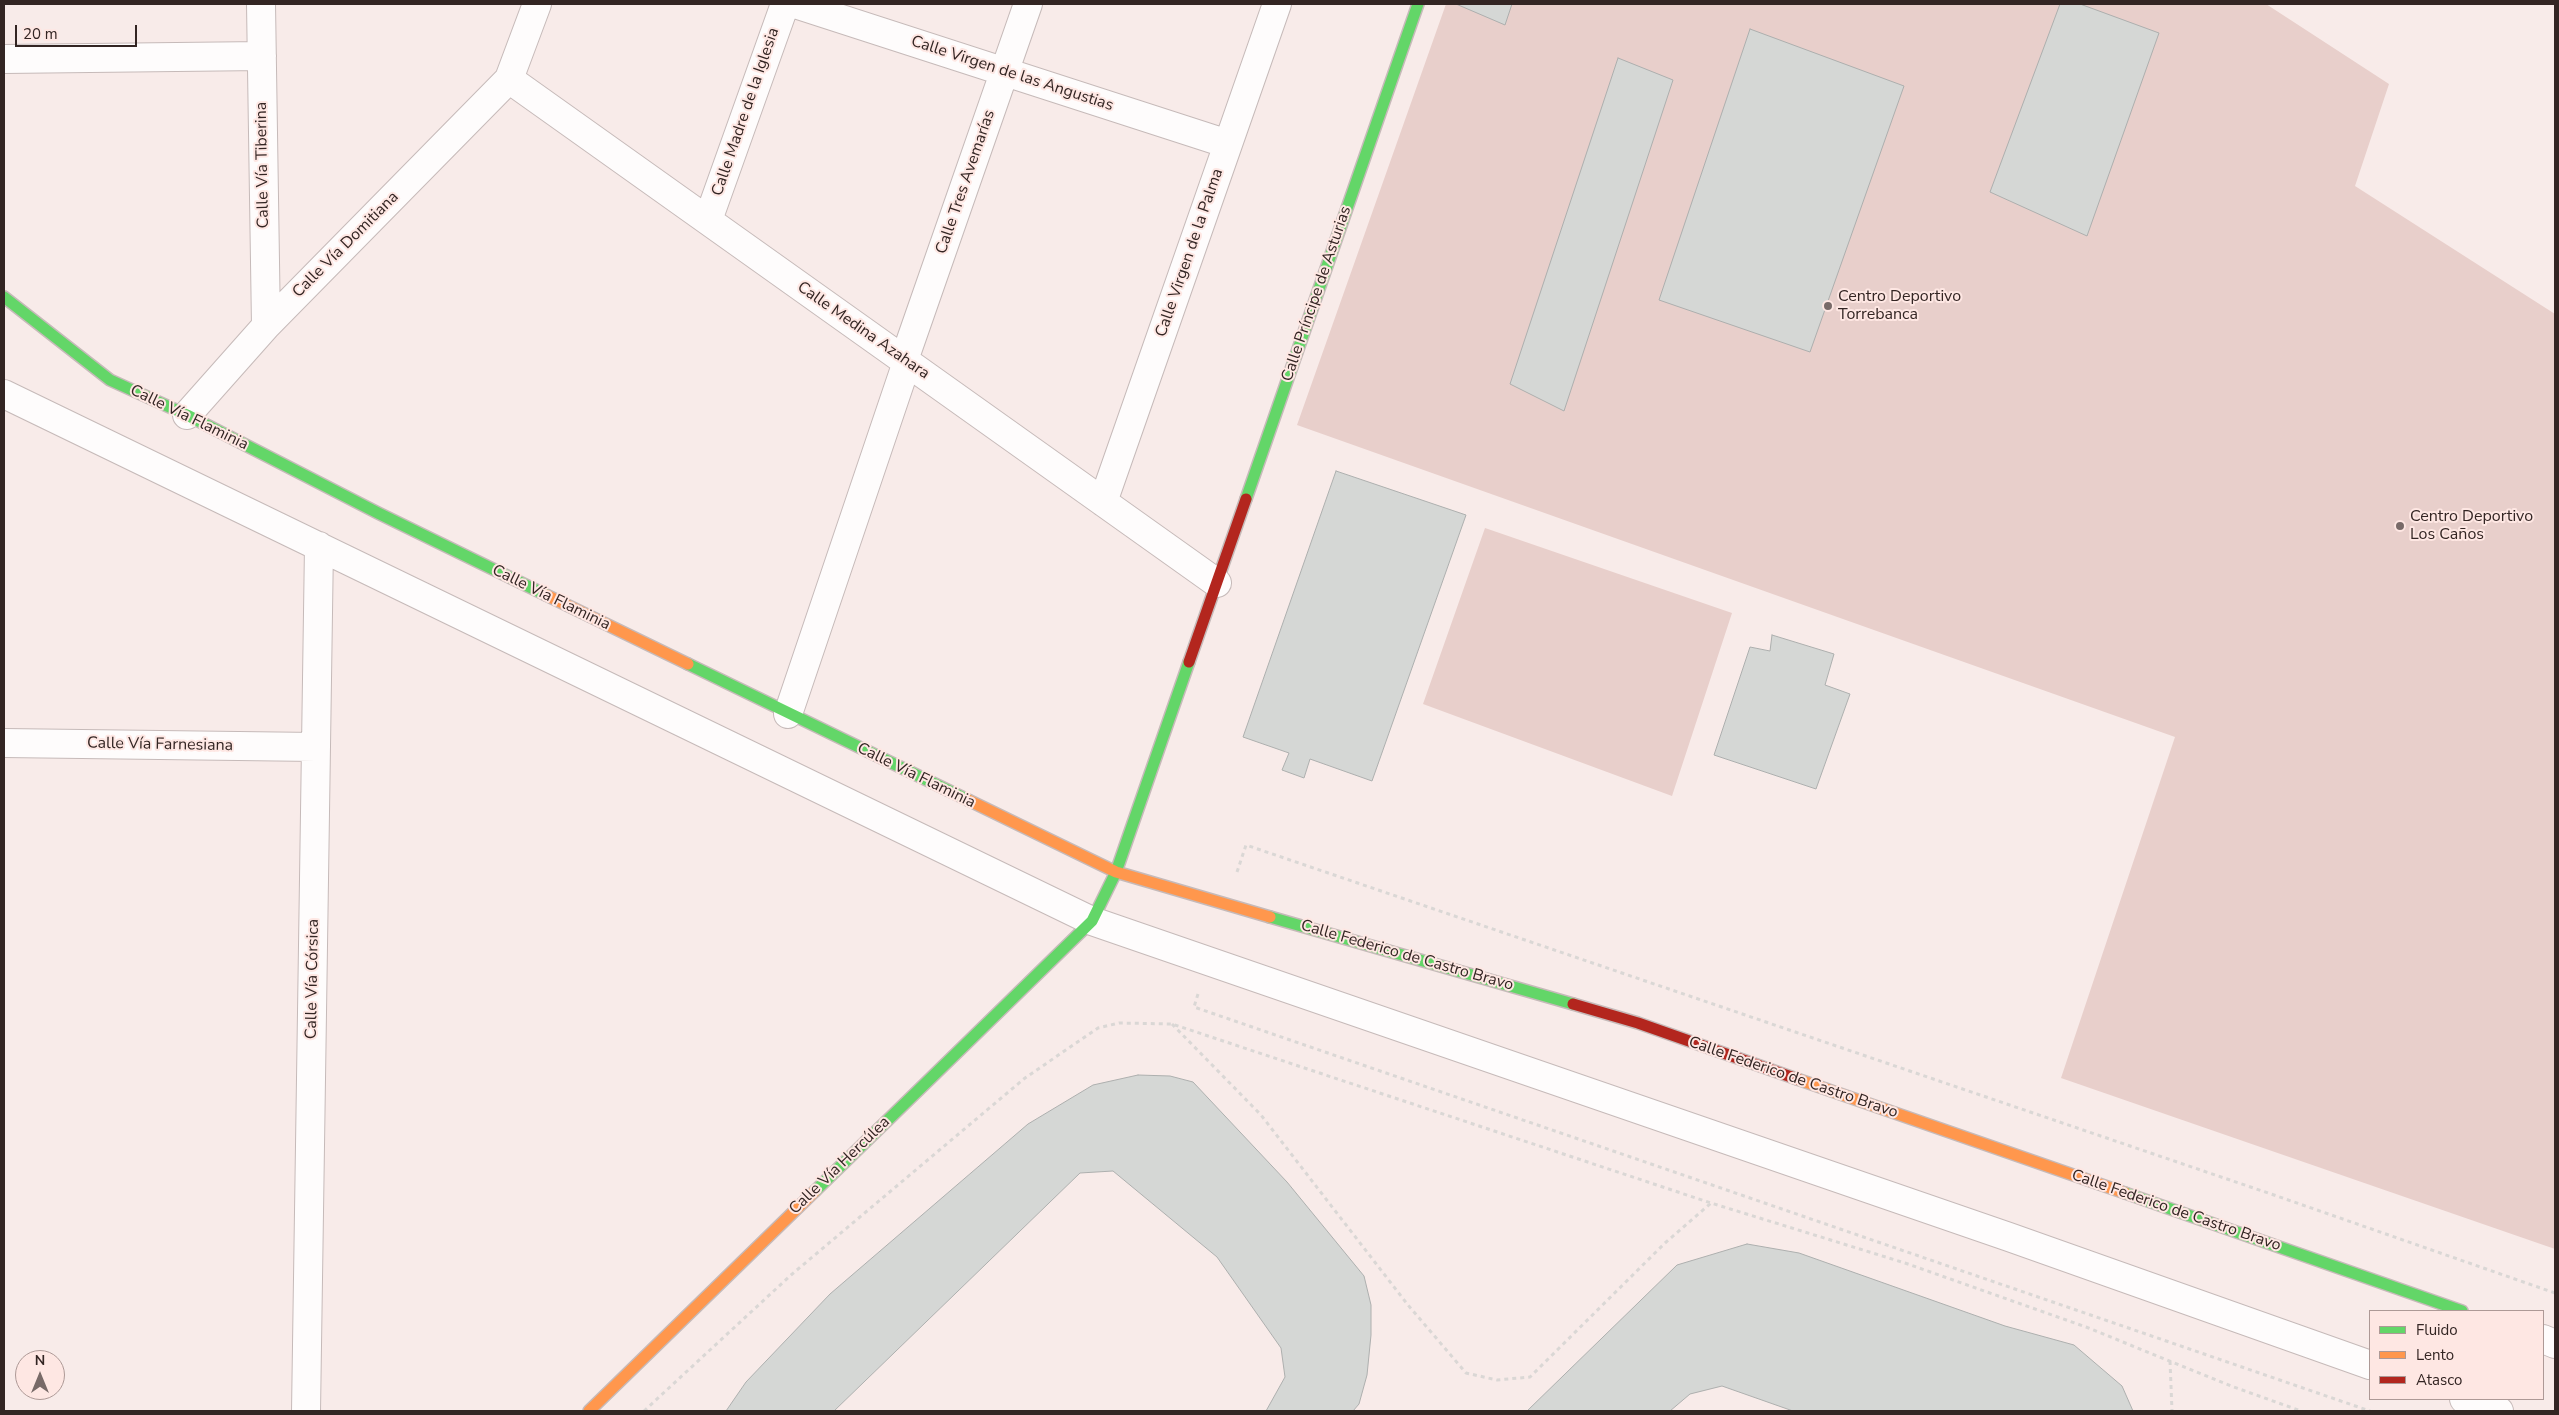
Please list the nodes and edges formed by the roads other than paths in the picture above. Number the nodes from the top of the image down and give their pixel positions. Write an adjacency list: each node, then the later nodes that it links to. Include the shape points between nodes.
1 (261, 4): 8 (street, Calle Vía Tiberina)
2 (537, 4): 11 (street)
3 (785, 4): 13 (street, Calle Madre de la Iglesia)
4 (795, 4): 10 (street, Calle Virgen de las Angustias)
5 (1028, 4): 10 (street, Calle Tres Avemarías)
6 (1277, 4): 12 (street, Calle Virgen de la Palma)
7 (1418, 4): 21 (street, Calle Príncipe de Asturias)
8 (262, 56): 9 (street); 15 (street, Calle Vía Tiberina)
9 (4, 60)
10 (1004, 72): 12 (street, Calle Virgen de las Angustias); 16 (street, Calle Tres Avemarías)
11 (509, 79): 13 (street, Calle Medina Azahara); 15 (street, Calle Vía Domitiana)
12 (1228, 144): 19 (street, Calle Virgen de la Palma)
13 (708, 220): 16 (street, Calle Medina Azahara)
14 (4, 297): 18 (street, Calle Vía Flaminia, via 110,380)
15 (266, 326): 18 (street, Calle Vía Domitiana)
16 (906, 361): 19 (street, Calle Medina Azahara); 22 (street, Calle Tres Avemarías)
17 (4, 394): 20 (street)
18 (187, 416): 22 (street, Calle Vía Flaminia)
19 (1103, 502): 21 (street, Calle Medina Azahara)
20 (319, 546): 24 (street, Calle Vía Córsica); 26 (street)
21 (1217, 583): 25 (street, Calle Príncipe de Asturias)
22 (788, 714): 25 (street, Calle Vía Flaminia)
23 (4, 743): 24 (street, Calle Vía Farnesiana)
24 (316, 746): 30 (street, Calle Vía Córsica)
25 (1116, 872): 26 (street, Calle Vía Hercúlea); 27 (street, Calle Federico de Castro Bravo, via 1638,1023)
26 (1092, 921): 28 (street, via 1972,1224); 31 (street, Calle Vía Hercúlea)
27 (2459, 1310)
28 (2369, 1365)
29 (2467, 1400): 32 (street)
30 (306, 1411)
31 (589, 1411)
32 (2499, 1411)

